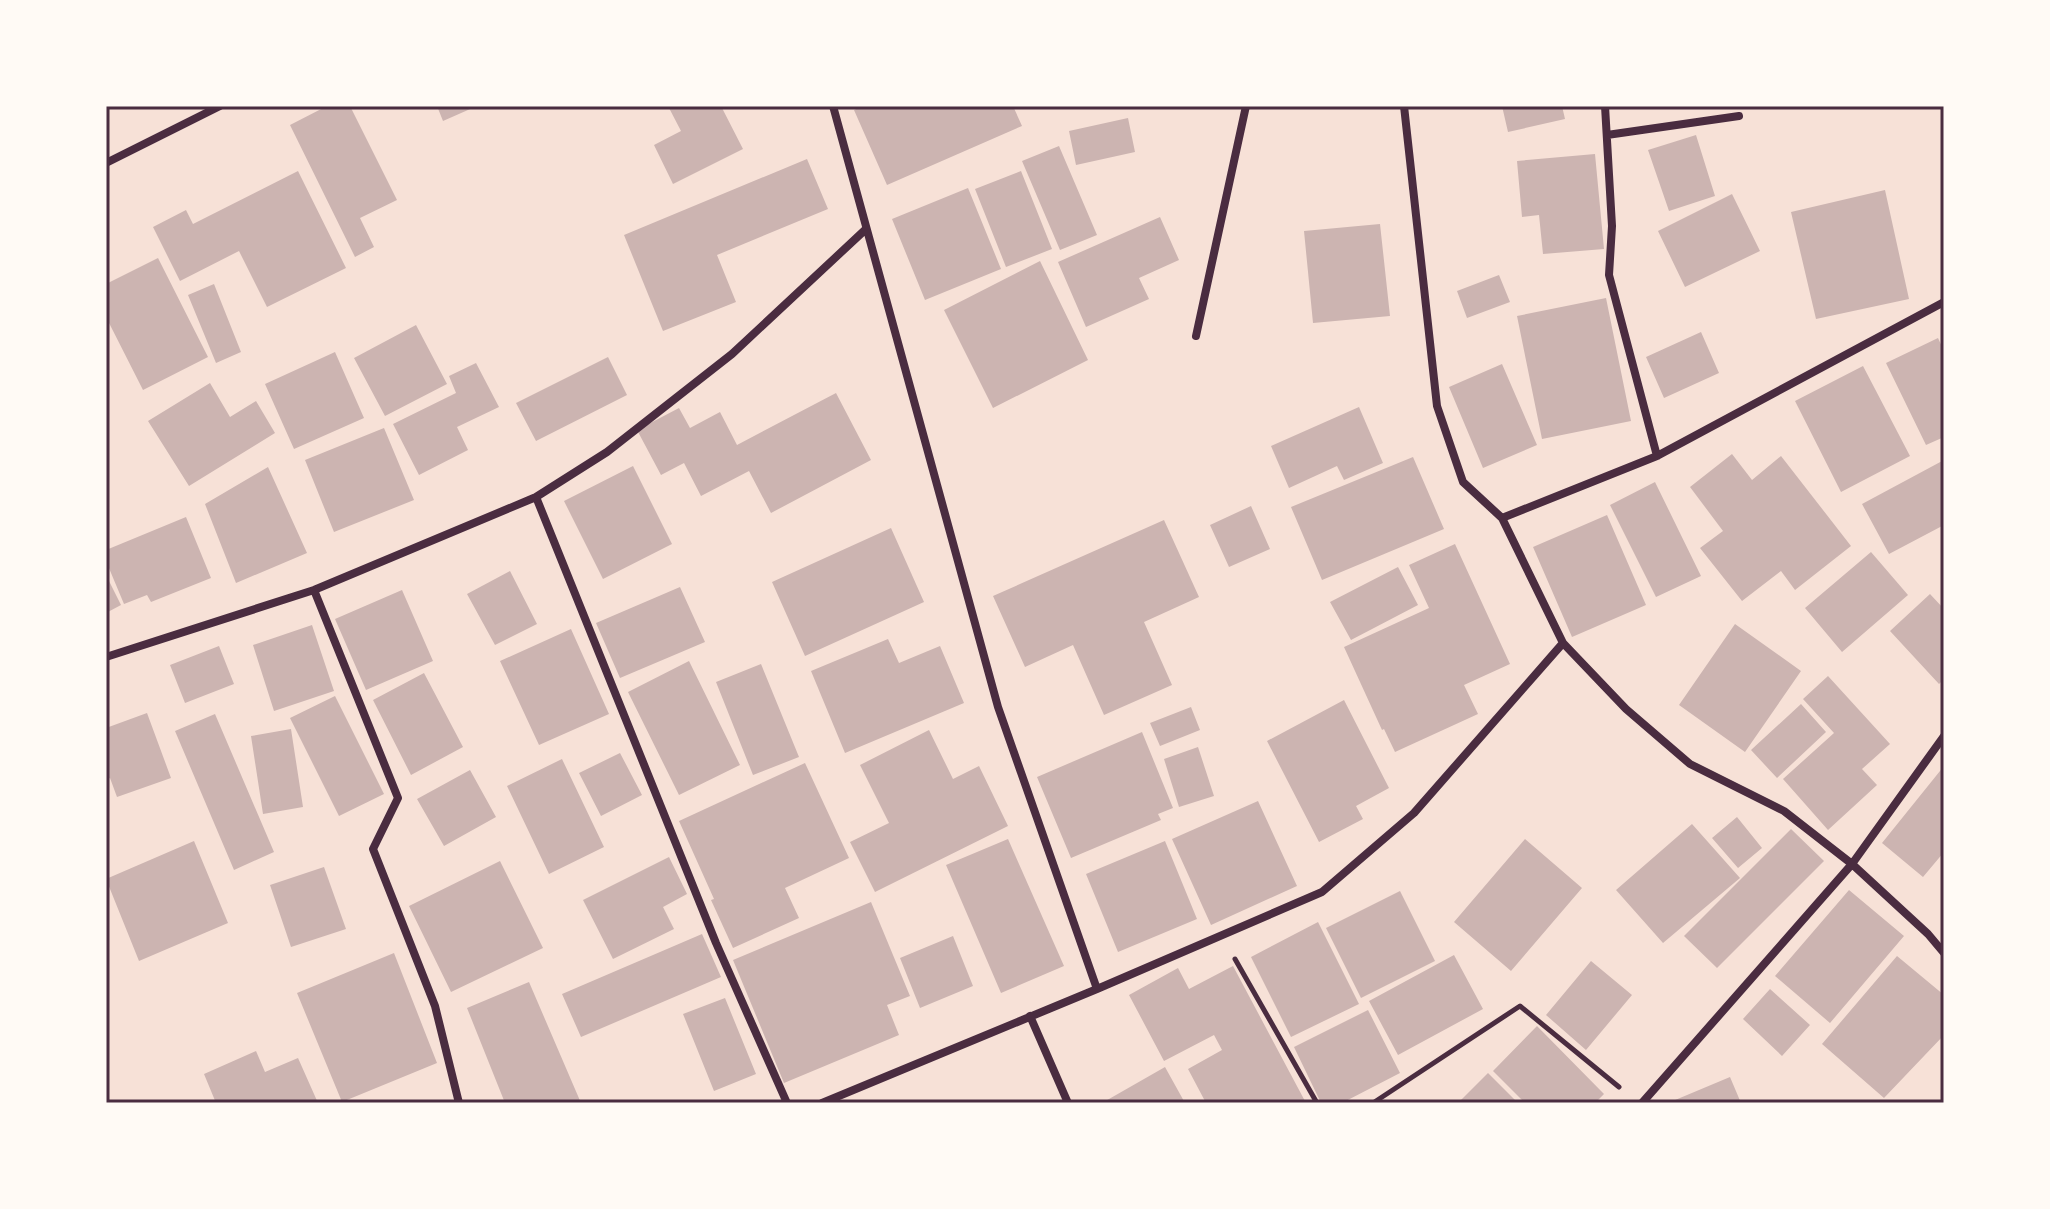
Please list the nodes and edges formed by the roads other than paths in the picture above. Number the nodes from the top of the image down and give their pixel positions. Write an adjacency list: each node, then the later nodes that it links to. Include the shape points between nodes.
1 (220, 106): 8 (street)
2 (833, 106): 9 (street)
3 (1246, 106): 11 (street)
4 (1404, 106): 14 (street, via 1437,406 1463,482)
5 (1605, 106): 7 (street)
6 (1739, 116): 7 (street)
7 (1607, 135): 12 (street, via 1609,275)
8 (106, 163)
9 (866, 229): 13 (street, via 732,354 607,452); 21 (street, via 998,707)
10 (1944, 302): 12 (street)
11 (1196, 336)
12 (1657, 456): 14 (street)
13 (536, 497): 15 (street); 24 (street, via 716,943)
14 (1502, 518): 16 (street)
15 (314, 590): 17 (street); 23 (street, via 398,798 373,849 435,1006)
16 (1563, 643): 19 (street, via 1626,709 1690,764 1784,811); 21 (street, via 1414,813 1322,892)
17 (106, 657)
18 (1944, 736): 19 (street)
19 (1852, 864): 20 (street); 27 (street)
20 (1944, 953)
21 (1097, 989): 22 (street)
22 (1030, 1016): 25 (street); 26 (street)
23 (459, 1103)
24 (787, 1103)
25 (822, 1103)
26 (1068, 1103)
27 (1642, 1103)

